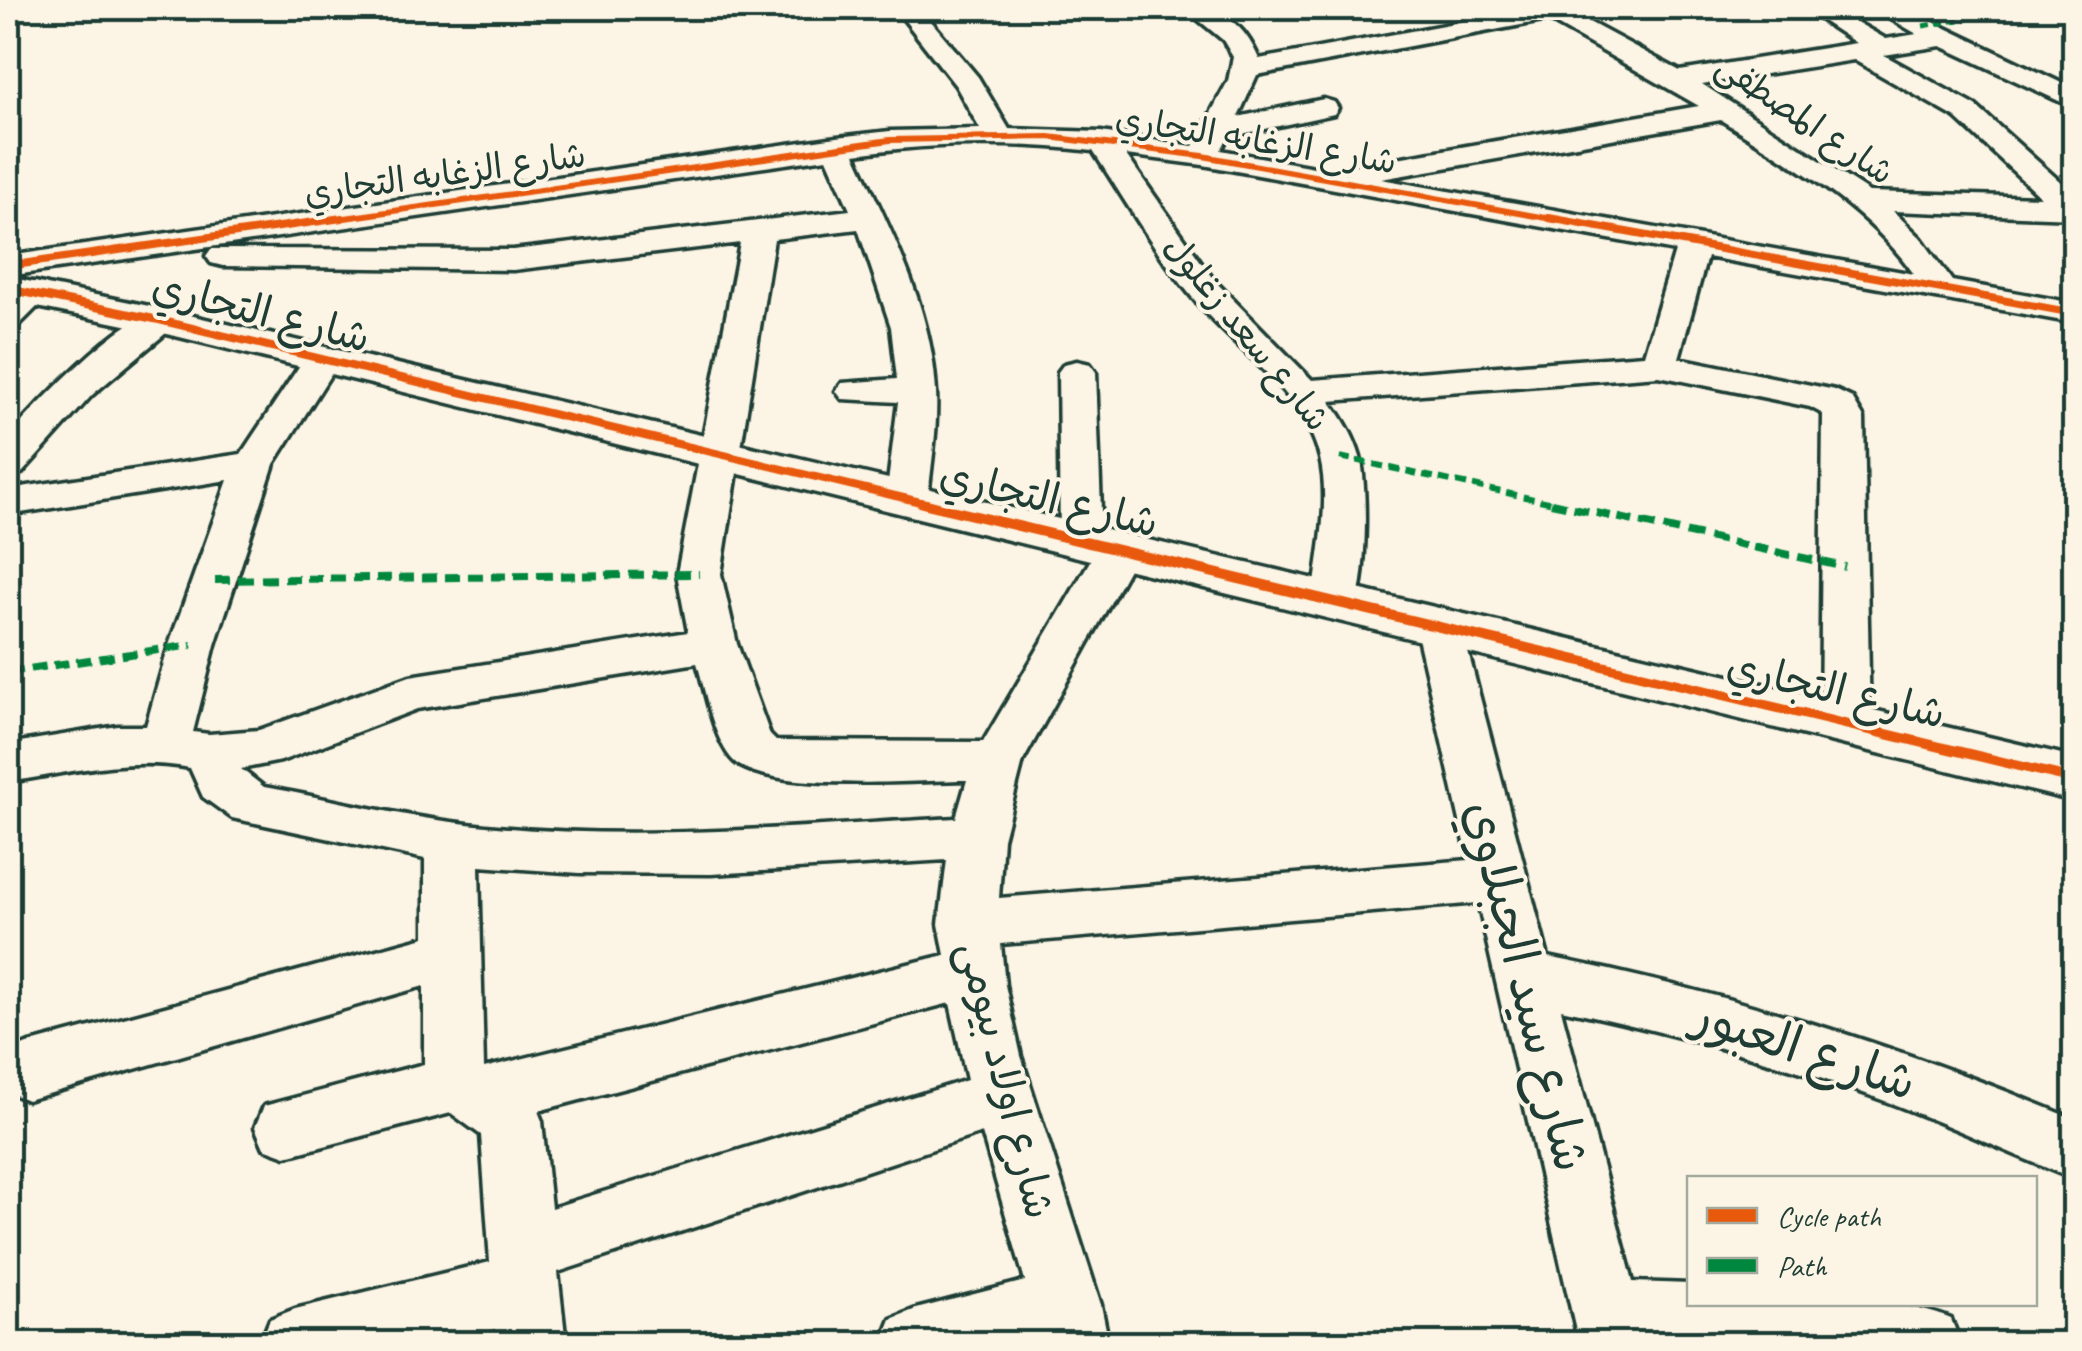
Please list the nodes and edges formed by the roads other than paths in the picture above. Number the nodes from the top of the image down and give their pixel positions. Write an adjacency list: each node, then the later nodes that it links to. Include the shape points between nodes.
1 (906, 8): 16 (street, via 968,83)
2 (1196, 8): 9 (street, via 1233,34)
3 (1815, 8): 8 (street)
4 (1886, 8): 7 (street)
5 (1562, 10): 6 (street); 12 (street, شارع المصطفى)
6 (1502, 13): 9 (street)
7 (1946, 37): 8 (street); 11 (street)
8 (1869, 49): 12 (street); 22 (street, via 1976,120)
9 (1247, 69): 18 (street)
10 (2074, 70): 11 (street)
11 (2028, 77): 13 (street)
12 (1678, 80): 15 (street, شارع المصطفى)
13 (2074, 100)
14 (1324, 108): 18 (street)
15 (1728, 110): 20 (street); 21 (street, شارع المصطفى)
16 (998, 136): 17 (street, شارع الزغابه التجاري); 19 (street, شارع الزغابه التجاري)
17 (1101, 141): 18 (street, شارع الزغابه التجاري); 36 (street, شارع سعد زغلول, via 1202,287)
18 (1210, 143): 20 (street, شارع الزغابه التجاري)
19 (837, 146): 23 (street); 26 (street, شارع الزغابه التجاري)
20 (1330, 179): 25 (street, شارع الزغابه التجاري)
21 (1865, 201): 22 (street); 27 (street, شارع المصطفى, via 1910,243)
22 (2073, 208)
23 (867, 218): 24 (street); 34 (street, via 903,314)
24 (759, 231): 26 (street, via 513,260 337,260); 37 (street)
25 (1694, 244): 27 (street, شارع الزغابه التجاري); 32 (street)
26 (122, 248): 28 (street, شارع الزغابه التجاري)
27 (1940, 288): 29 (street, شارع الزغابه التجاري)
28 (14, 290): 30 (street, شارع التجاري)
29 (2074, 313)
30 (159, 320): 31 (street, شارع التجاري); 38 (street, via 75,388)
31 (321, 361): 37 (street, شارع التجاري); 39 (street)
32 (1658, 365): 36 (street); 46 (street, via 1821,398 1846,418)
33 (1077, 372): 42 (street)
34 (918, 390): 35 (street); 40 (street)
35 (855, 391)
36 (1302, 392): 43 (street, شارع سعد زغلول, via 1340,456)
37 (720, 455): 40 (street, شارع التجاري); 45 (street, via 699,574)
38 (8, 464)
39 (254, 464): 41 (street); 47 (street, via 192,645)
40 (907, 499): 42 (street, شارع التجاري)
41 (8, 502)
42 (1099, 544): 43 (street, شارع التجاري); 48 (street, شارع اولاد بيومى)
43 (1336, 603): 44 (street, شارع التجاري)
44 (1439, 629): 46 (street, شارع التجاري); 53 (street, شارع سيد الجبلاوي)
45 (714, 644): 47 (street, via 410,693 263,748); 48 (street, via 748,744 771,761)
46 (1845, 725): 50 (street, شارع التجاري)
47 (187, 749): 49 (street, via 118,744); 52 (street, via 233,796 250,804)
48 (998, 760): 51 (street, شارع اولاد بيومى)
49 (8, 763)
50 (2074, 779)
51 (974, 838): 52 (street, via 711,853); 54 (street, شارع اولاد بيومى)
52 (452, 843): 55 (street)
53 (1502, 880): 54 (street); 56 (street, شارع سيد الجبلاوي)
54 (970, 948): 58 (street); 59 (street, شارع اولاد بيومى)
55 (452, 954): 57 (street); 58 (street)
56 (1526, 977): 61 (street, شارع العبور, via 1762,1030 1886,1070); 64 (street, شارع سيد الجبلاوي)
57 (27, 1072)
58 (469, 1091): 60 (street); 62 (street, via 511,1122)
59 (1001, 1098): 62 (street); 63 (street, شارع اولاد بيومى)
60 (286, 1127)
61 (2074, 1149)
62 (527, 1293): 65 (street)
63 (1070, 1324): 66 (street)
64 (1610, 1330): 67 (street, via 1765,1321)
65 (296, 1344)
66 (916, 1344)
67 (1926, 1344)

